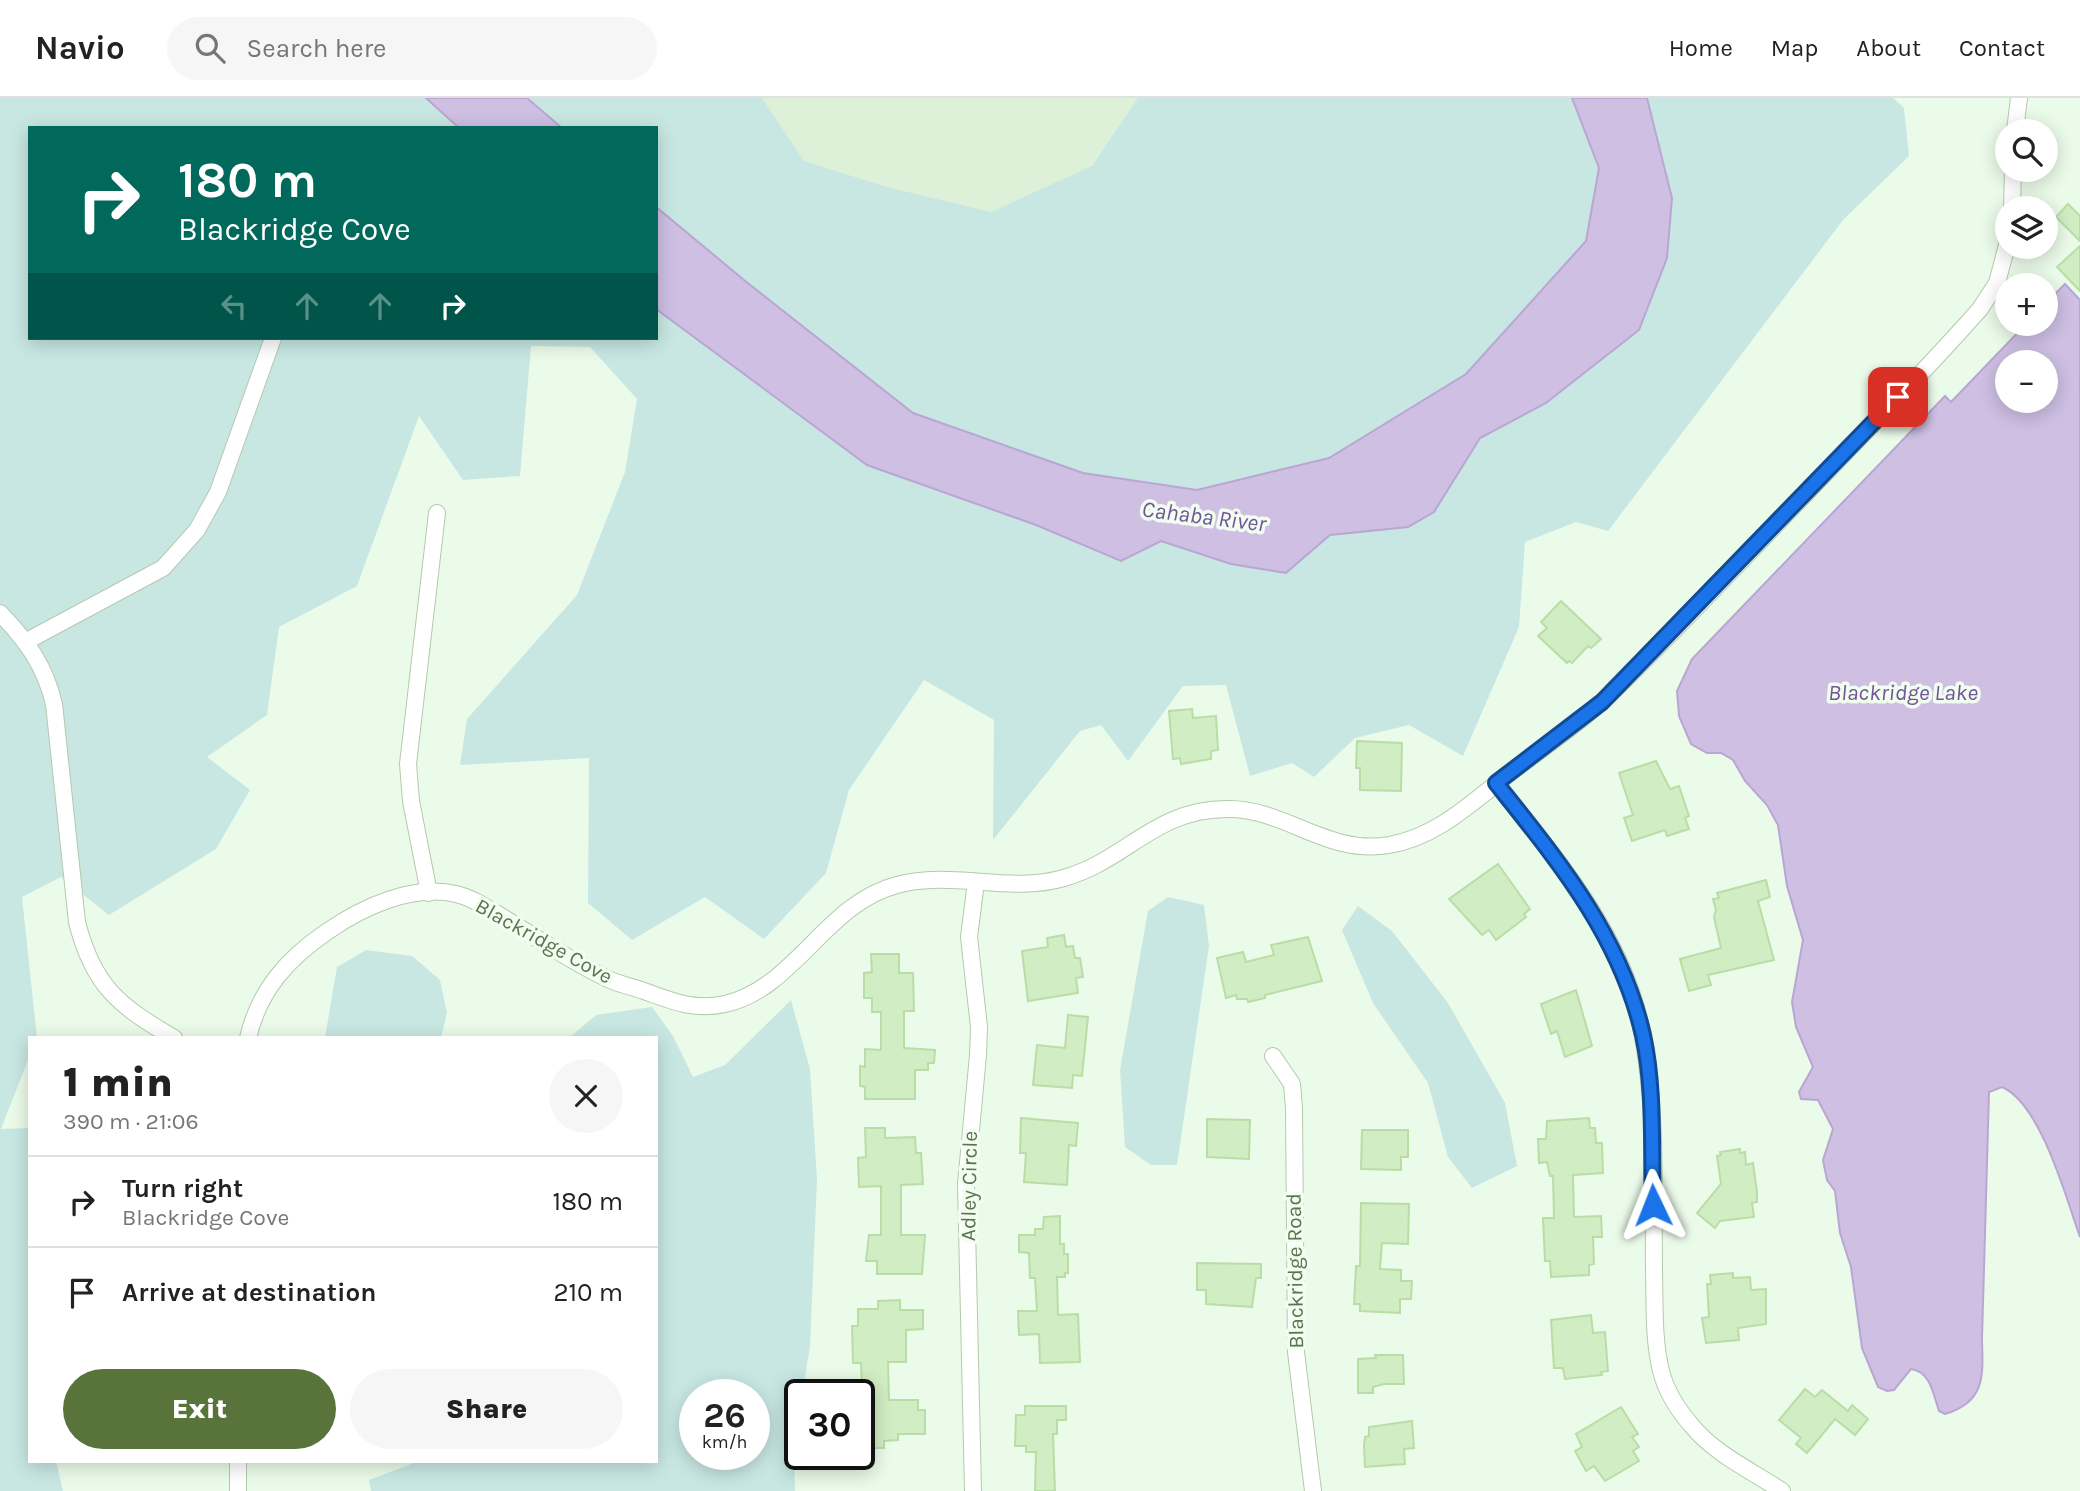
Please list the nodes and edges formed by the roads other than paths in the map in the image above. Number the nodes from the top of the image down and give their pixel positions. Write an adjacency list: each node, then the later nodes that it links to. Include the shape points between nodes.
1 (2019, 98): 2 (street)
2 (2016, 119)
3 (2003, 259): 8 (street, Blackridge Cove, via 1997,283 1953,340 1602,702)
4 (272, 340): 7 (street, via 219,492 197,530 163,568)
5 (437, 513): 10 (street, via 408,764)
6 (0, 613): 7 (street)
7 (25, 642): 11 (street, via 38,658 54,704 83,949 116,1001)
8 (1496, 783): 9 (street, Blackridge Cove, via 1456,816 1428,832 1389,845 1342,846 1260,813 1204,810 1156,825 1112,858 1057,880 1024,885); 18 (street, via 1586,899 1620,963 1632,997 1643,1036 1650,1109 1657,1346 1670,1393 1709,1443)
9 (976, 882): 10 (street, Blackridge Cove, via 937,878 874,893 836,919 764,985 732,1003 706,1007 680,1005 608,980 482,905 457,894); 16 (street, Adley Circle, via 969,937 979,1041 966,1184)
10 (429, 892): 12 (street, Blackridge Cove, via 385,900 309,944 282,968 262,995)
11 (171, 1036)
12 (249, 1036)
13 (1273, 1056): 17 (street, Blackridge Road, via 1292,1084 1296,1352)
14 (238, 1463): 15 (street)
15 (238, 1491)
16 (973, 1491)
17 (1313, 1491)
18 (1782, 1491)

